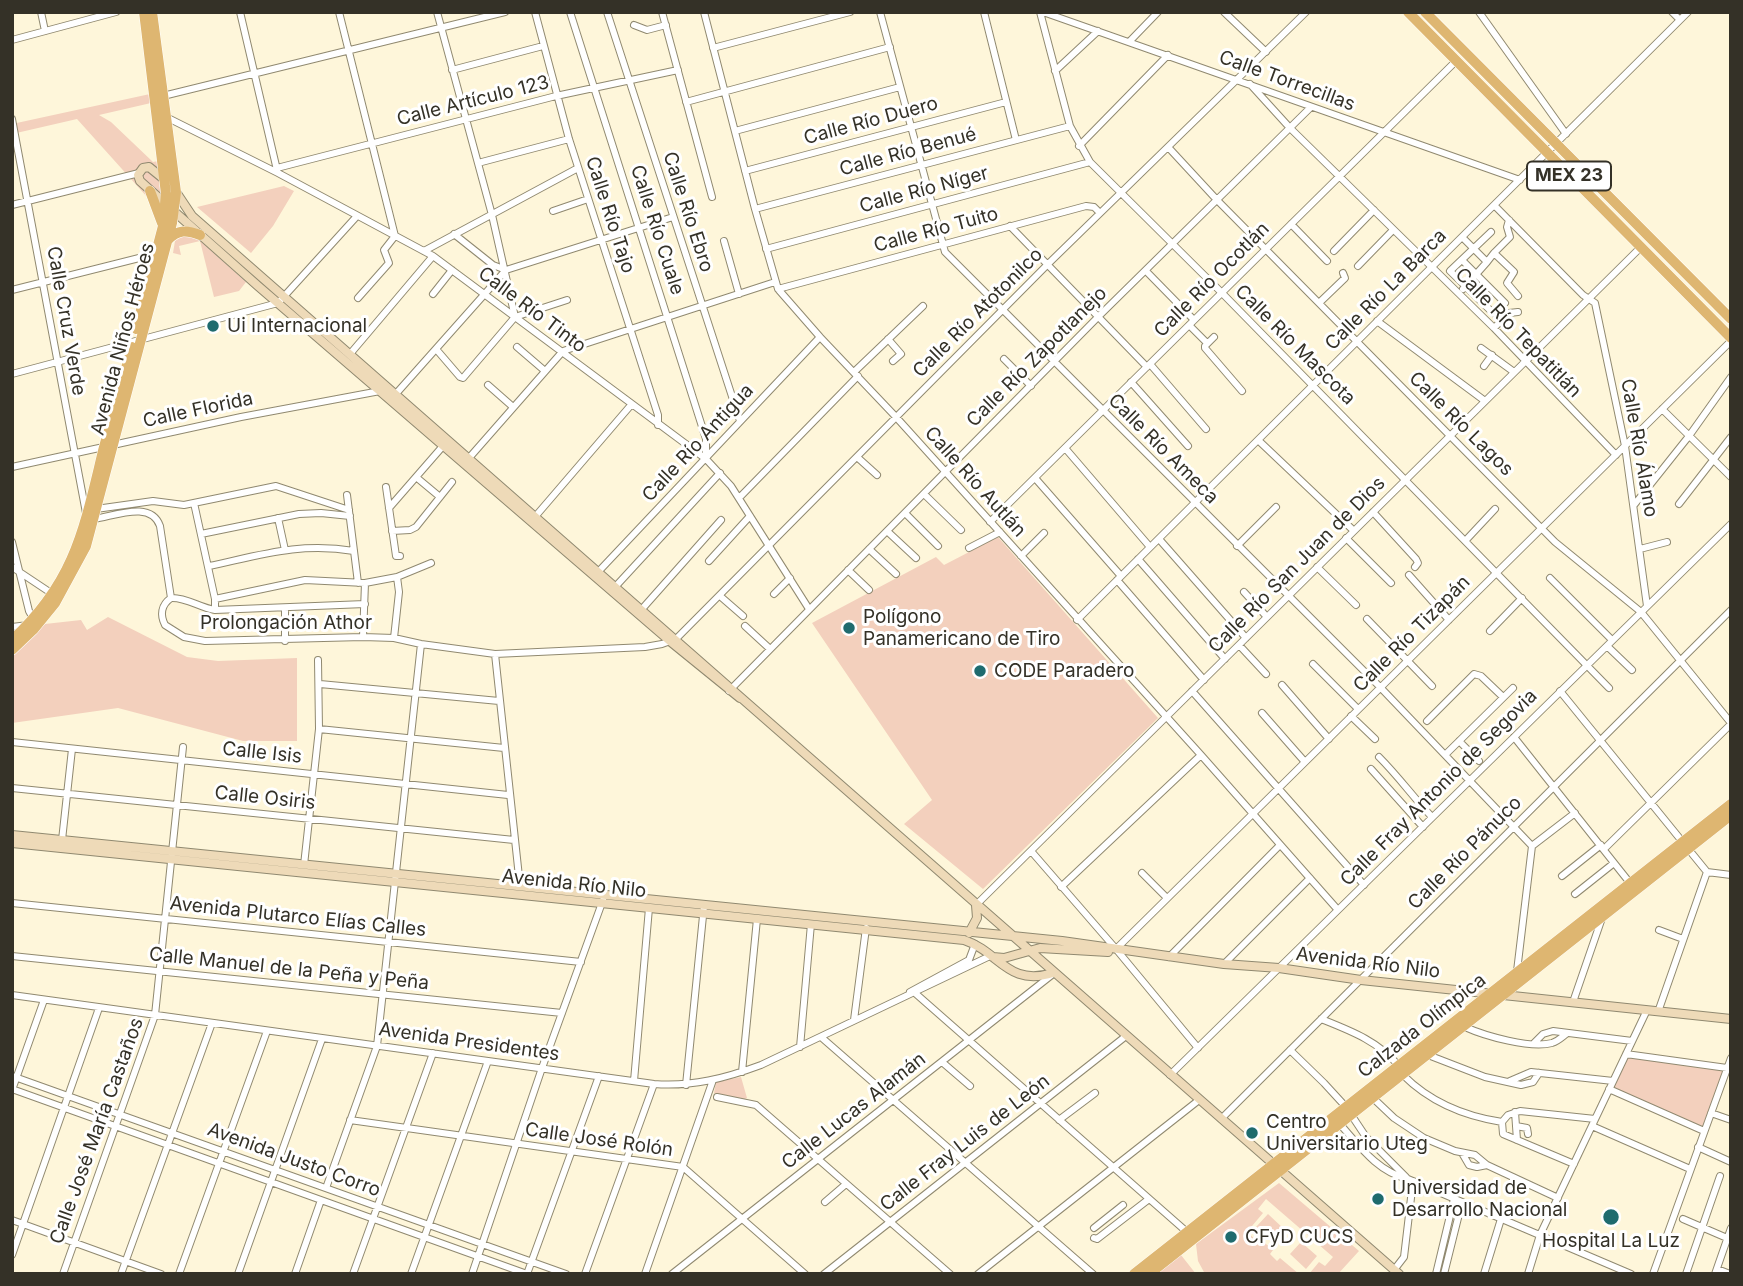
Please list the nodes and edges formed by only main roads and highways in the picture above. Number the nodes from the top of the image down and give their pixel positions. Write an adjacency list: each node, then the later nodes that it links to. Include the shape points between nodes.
1 (144, 12): 5 (main road, Avenida Niños Héroes)
2 (152, 12): 7 (main road, Avenida Niños Héroes)
3 (1408, 12): 15 (main road, MEX 23)
4 (1426, 12): 14 (main road, MEX 23)
5 (166, 181): 6 (main road, via 149,167 143,168 140,181); 7 (main road); 8 (main road, Avenida Niños Héroes)
6 (150, 191): 8 (main road); 10 (main road)
7 (176, 192): 9 (main road, Avenida Niños Héroes); 13 (main road, via 192,216)
8 (166, 204): 9 (main road); 10 (main road, Avenida Niños Héroes)
9 (174, 212): 11 (main road); 12 (main road, Avenida Niños Héroes)
10 (163, 226): 16 (main road, Avenida Niños Héroes)
11 (200, 235): 12 (main road, via 180,231); 13 (main road)
12 (166, 243): 16 (main road, Avenida Niños Héroes)
13 (281, 300): 17 (main road); 17 (main road, via 380,391)
14 (1731, 319)
15 (1731, 340)
16 (137, 341): 19 (main road, Avenida Niños Héroes, via 92,515 55,596)
17 (392, 394): 18 (main road); 18 (main road, via 443,446)
18 (533, 518): 21 (main road); 21 (main road)
19 (34, 624): 20 (main road, Avenida Niños Héroes); 22 (main road, Avenida Niños Héroes)
20 (12, 640)
21 (673, 640): 31 (main road)
22 (12, 650)
23 (1731, 804): 27 (main road, Calzada Olímpica)
24 (1731, 815): 27 (main road, Calzada Olímpica)
25 (12, 835): 28 (main road, Avenida Río Nilo)
26 (12, 843): 28 (main road, Avenida Río Nilo)
27 (1685, 846): 41 (main road, Calzada Olímpica, via 1630,883); 42 (main road, Calzada Olímpica)
28 (172, 855): 29 (main road, Avenida Río Nilo); 29 (main road, Avenida Río Nilo, via 304,865)
29 (396, 878): 30 (main road, Avenida Río Nilo); 30 (main road, Avenida Río Nilo, via 520,886)
30 (603, 899): 32 (main road, Avenida Río Nilo); 32 (main road, Avenida Río Nilo, via 649,908)
31 (976, 905): 35 (main road); 36 (main road)
32 (704, 909): 33 (main road, Avenida Río Nilo); 33 (main road, Avenida Río Nilo, via 757,919)
33 (785, 918): 34 (main road, Avenida Río Nilo); 34 (main road, Avenida Río Nilo)
34 (866, 926): 35 (main road, Avenida Río Nilo); 39 (main road, Avenida Río Nilo, via 964,940)
35 (969, 933): 36 (main road, Avenida Río Nilo)
36 (1013, 937): 37 (main road); 38 (main road, Avenida Río Nilo)
37 (1028, 951): 38 (main road, Avenida Río Nilo); 39 (main road, Avenida Río Nilo); 40 (main road)
38 (1121, 951): 41 (main road, Avenida Río Nilo)
39 (990, 956): 40 (main road, via 1023,976)
40 (1054, 973): 46 (main road)
41 (1493, 993): 42 (main road, Avenida Río Nilo); 44 (main road, Calzada Olímpica)
42 (1505, 995): 43 (main road, Avenida Río Nilo); 44 (main road, Calzada Olímpica, via 1429,1055)
43 (1731, 1019)
44 (1401, 1070): 45 (main road, Calzada Olímpica); 45 (main road, Calzada Olímpica, via 1374,1099)
45 (1348, 1112): 46 (main road, Calzada Olímpica)
46 (1277, 1168): 47 (main road); 48 (main road, Calzada Olímpica); 49 (main road, Calzada Olímpica)
47 (1397, 1272)
48 (1134, 1274)
49 (1149, 1274)

